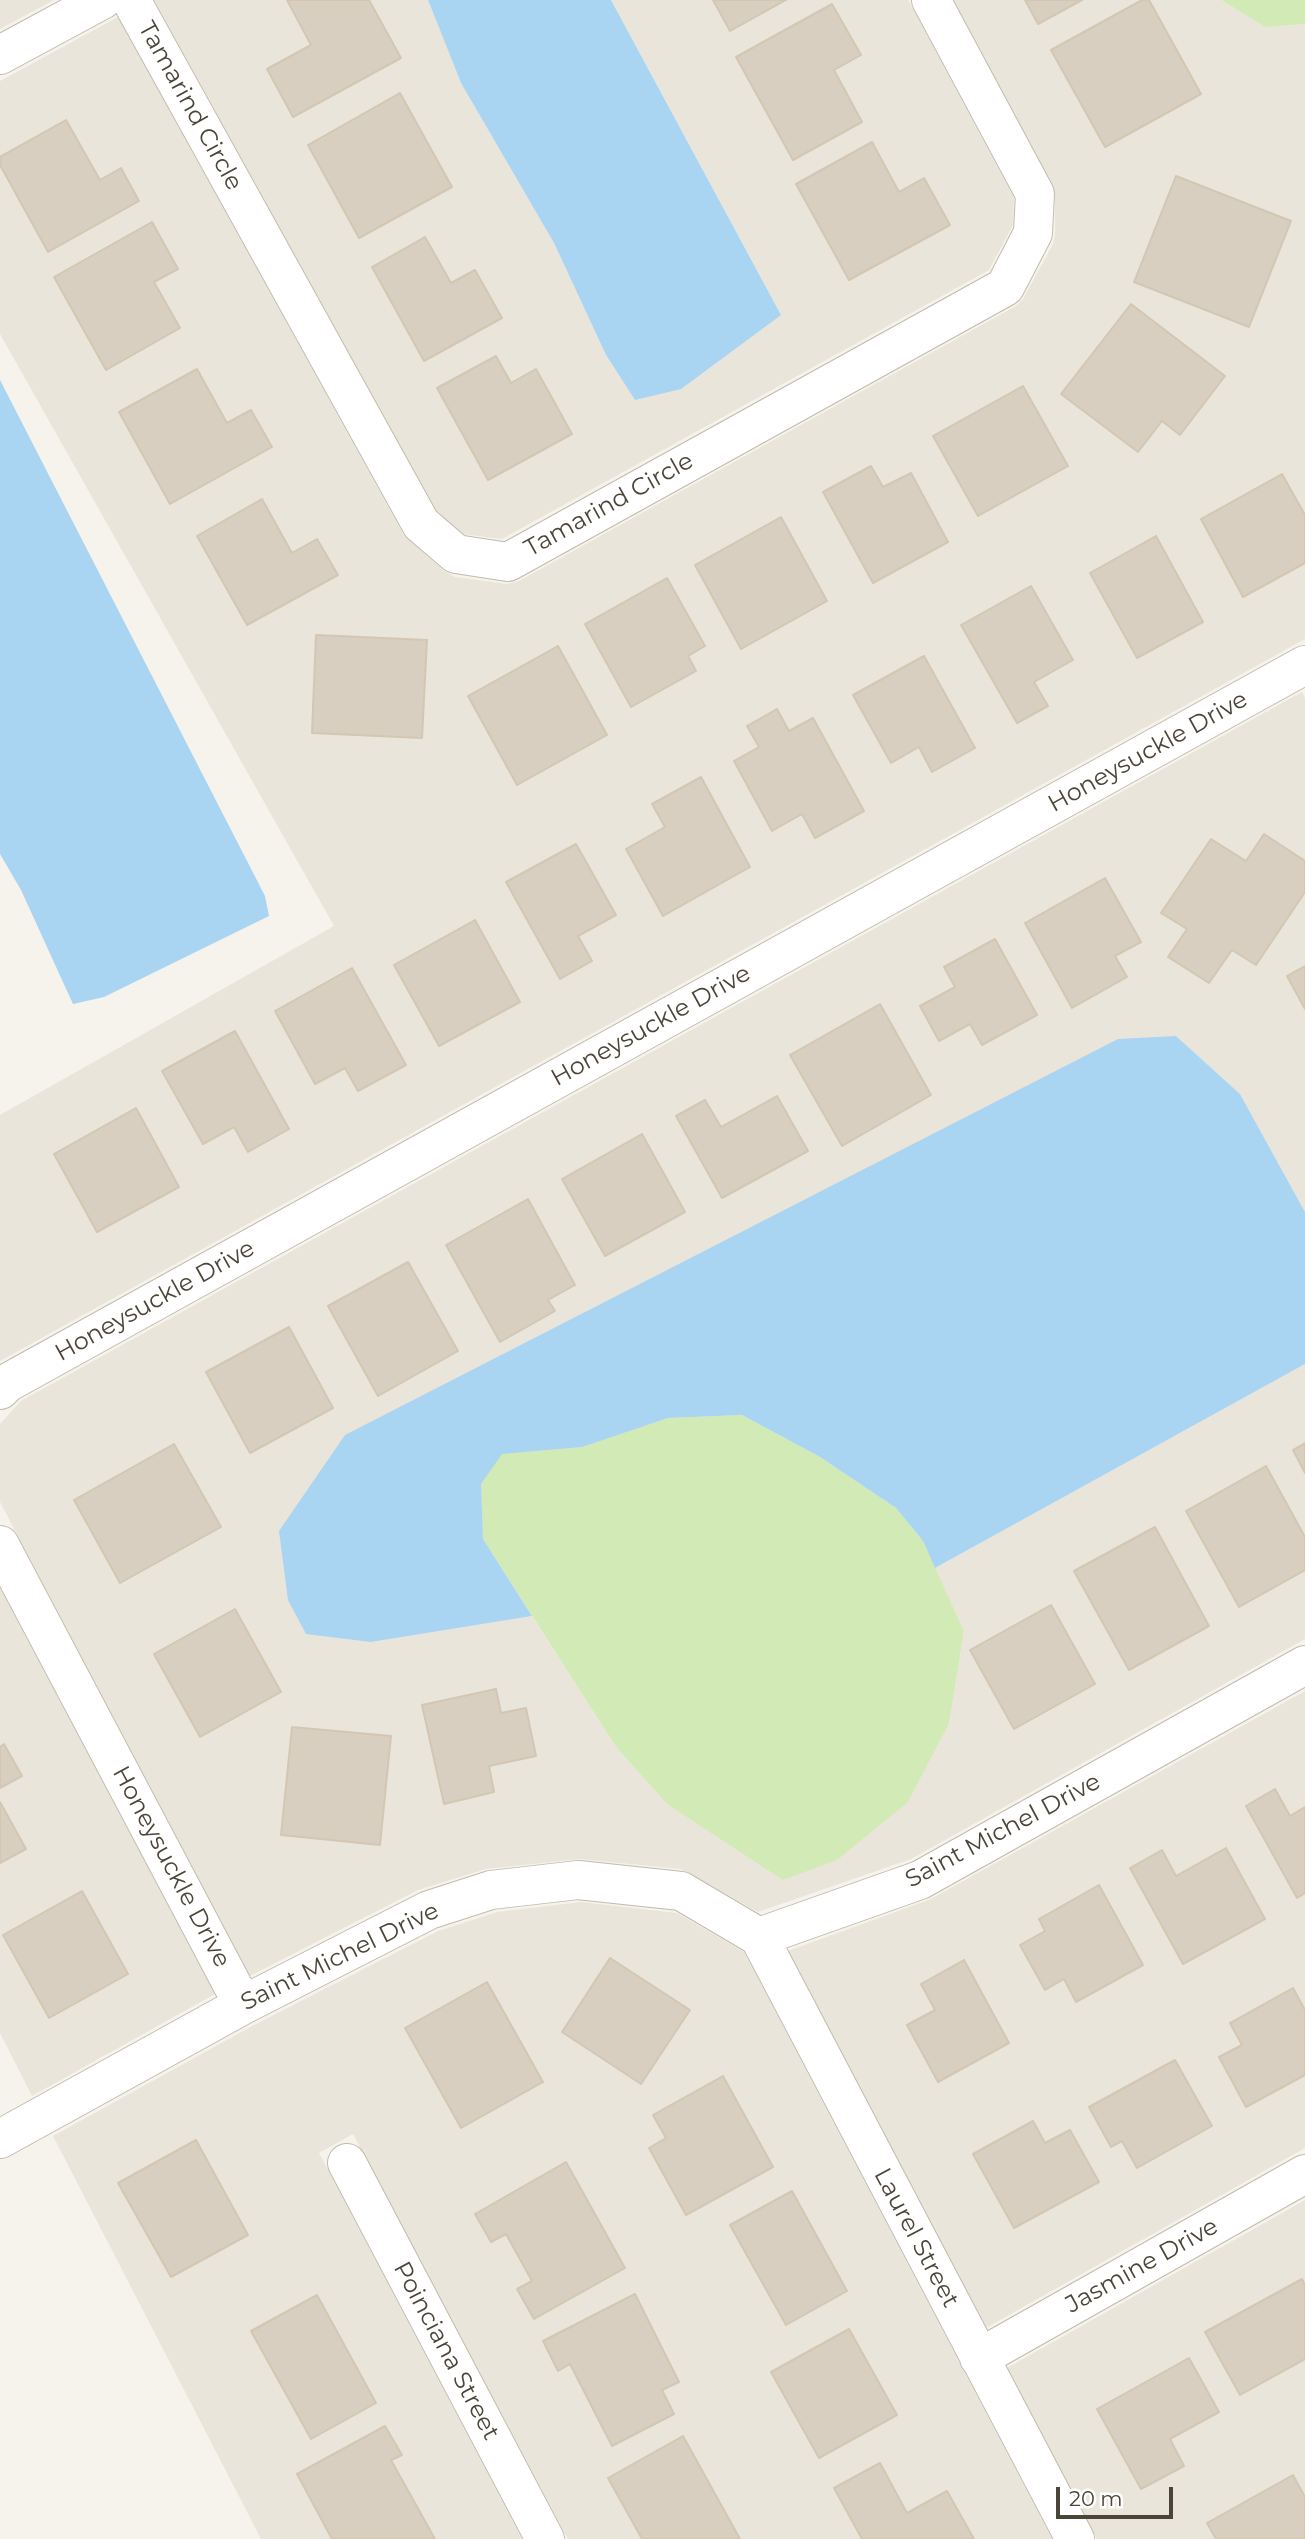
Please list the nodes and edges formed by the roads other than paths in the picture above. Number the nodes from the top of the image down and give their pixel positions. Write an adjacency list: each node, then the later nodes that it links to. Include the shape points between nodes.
1 (102, 0): 4 (street)
2 (131, 0): 3 (street, Tamarind Circle, via 421,524 456,554 508,562 1005,287 1033,233 1035,194)
3 (931, 0)
4 (0, 55)
5 (1305, 665): 6 (street, Honeysuckle Drive)
6 (0, 1390)
7 (0, 1545): 10 (street, Honeysuckle Drive)
8 (1305, 1665): 9 (street, Saint Michel Drive, via 920,1880)
9 (759, 1937): 10 (street, Saint Michel Drive, via 681,1891 578,1880 491,1891 429,1910); 14 (street, Laurel Street)
10 (243, 2005): 11 (street, Saint Michel Drive)
11 (0, 2140)
12 (347, 2163): 15 (street, Poinciana Street)
13 (1305, 2174): 14 (street, Jasmine Drive)
14 (979, 2358): 16 (street, Laurel Street)
15 (545, 2539)
16 (1075, 2539)

